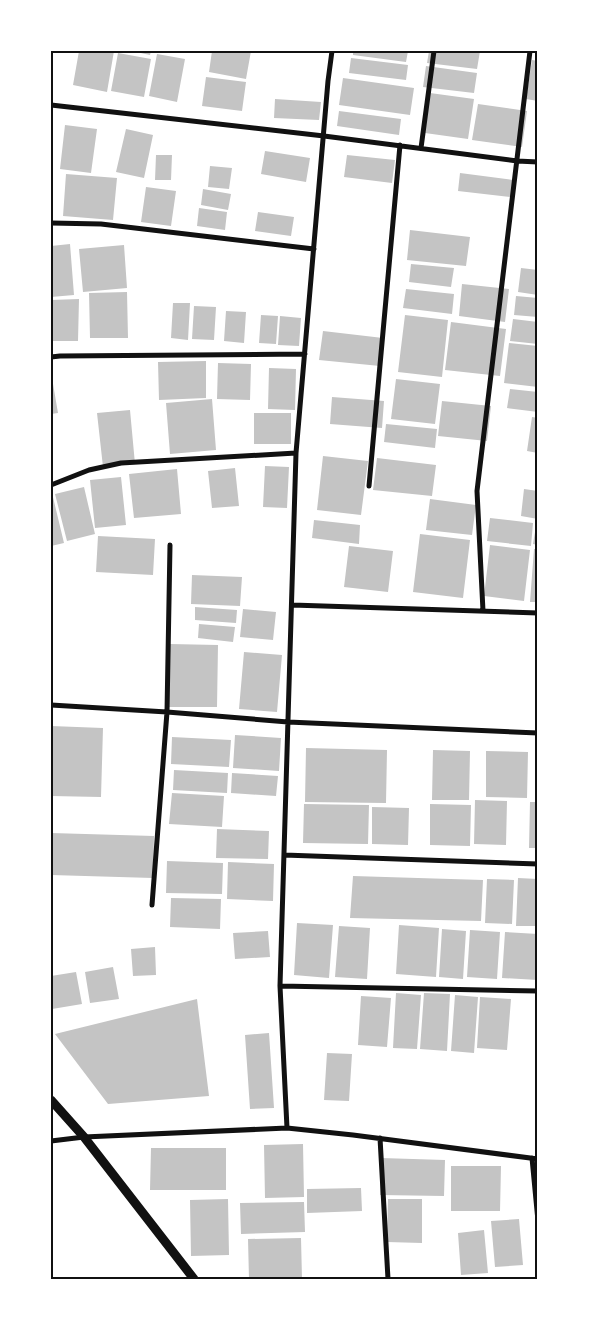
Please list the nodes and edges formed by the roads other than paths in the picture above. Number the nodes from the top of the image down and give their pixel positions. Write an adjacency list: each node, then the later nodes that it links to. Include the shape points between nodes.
1 (332, 51): 5 (street)
2 (434, 51): 7 (street)
3 (530, 51): 8 (street)
4 (51, 104): 5 (street)
5 (324, 136): 6 (street); 11 (street)
6 (400, 145): 7 (street); 16 (street)
7 (421, 148): 8 (street)
8 (517, 161): 9 (street); 19 (street, via 477,491)
9 (538, 162)
10 (51, 223): 11 (street, via 101,224)
11 (314, 249): 12 (street)
12 (305, 354): 13 (street); 14 (street)
13 (51, 357)
14 (296, 453): 15 (street, via 121,463 89,470); 18 (street)
15 (51, 485)
16 (369, 486)
17 (170, 545): 22 (street)
18 (292, 605): 19 (street); 23 (street)
19 (483, 611): 20 (street)
20 (538, 613)
21 (51, 704): 22 (street)
22 (167, 712): 23 (street); 27 (street)
23 (288, 722): 24 (street); 25 (street)
24 (538, 733)
25 (284, 855): 26 (street); 28 (street)
26 (538, 864)
27 (152, 905)
28 (280, 986): 29 (street); 31 (street)
29 (538, 991)
30 (51, 1100): 32 (street)
31 (288, 1128): 32 (street); 33 (street)
32 (84, 1137): 34 (street); 37 (street)
33 (380, 1138): 35 (street); 38 (street)
34 (51, 1141)
35 (535, 1159): 36 (street)
36 (538, 1221)
37 (194, 1279)
38 (388, 1279)

